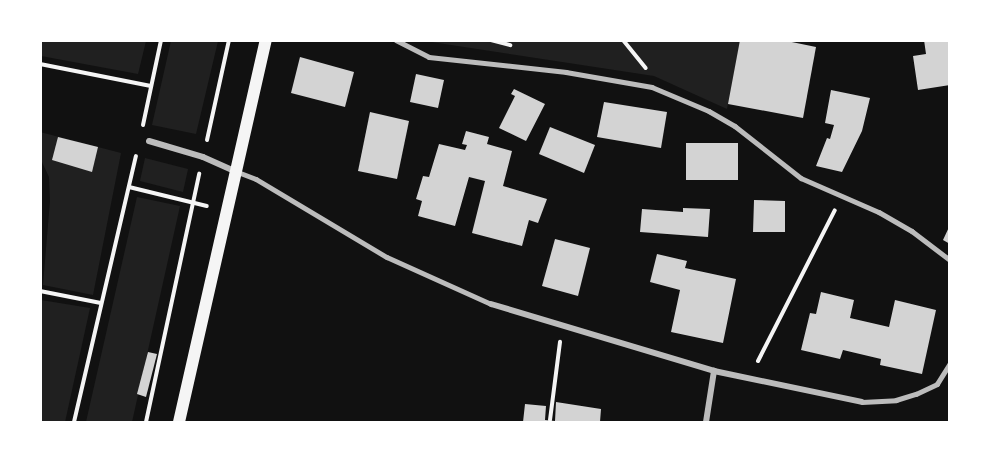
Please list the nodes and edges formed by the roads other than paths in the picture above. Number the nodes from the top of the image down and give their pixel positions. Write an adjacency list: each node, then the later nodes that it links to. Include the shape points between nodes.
1 (266, 40): 4 (main road)
2 (396, 40): 5 (lane, via 429,57 566,72 652,87 735,126 801,178 879,212)
3 (149, 141): 4 (street)
4 (235, 171): 6 (lane, via 256,179 387,257); 10 (main road)
5 (950, 260)
6 (491, 304): 8 (street)
7 (950, 363): 9 (lane, via 937,384 916,394 896,400)
8 (714, 371): 9 (street); 11 (street)
9 (862, 402)
10 (178, 423)
11 (706, 423)

